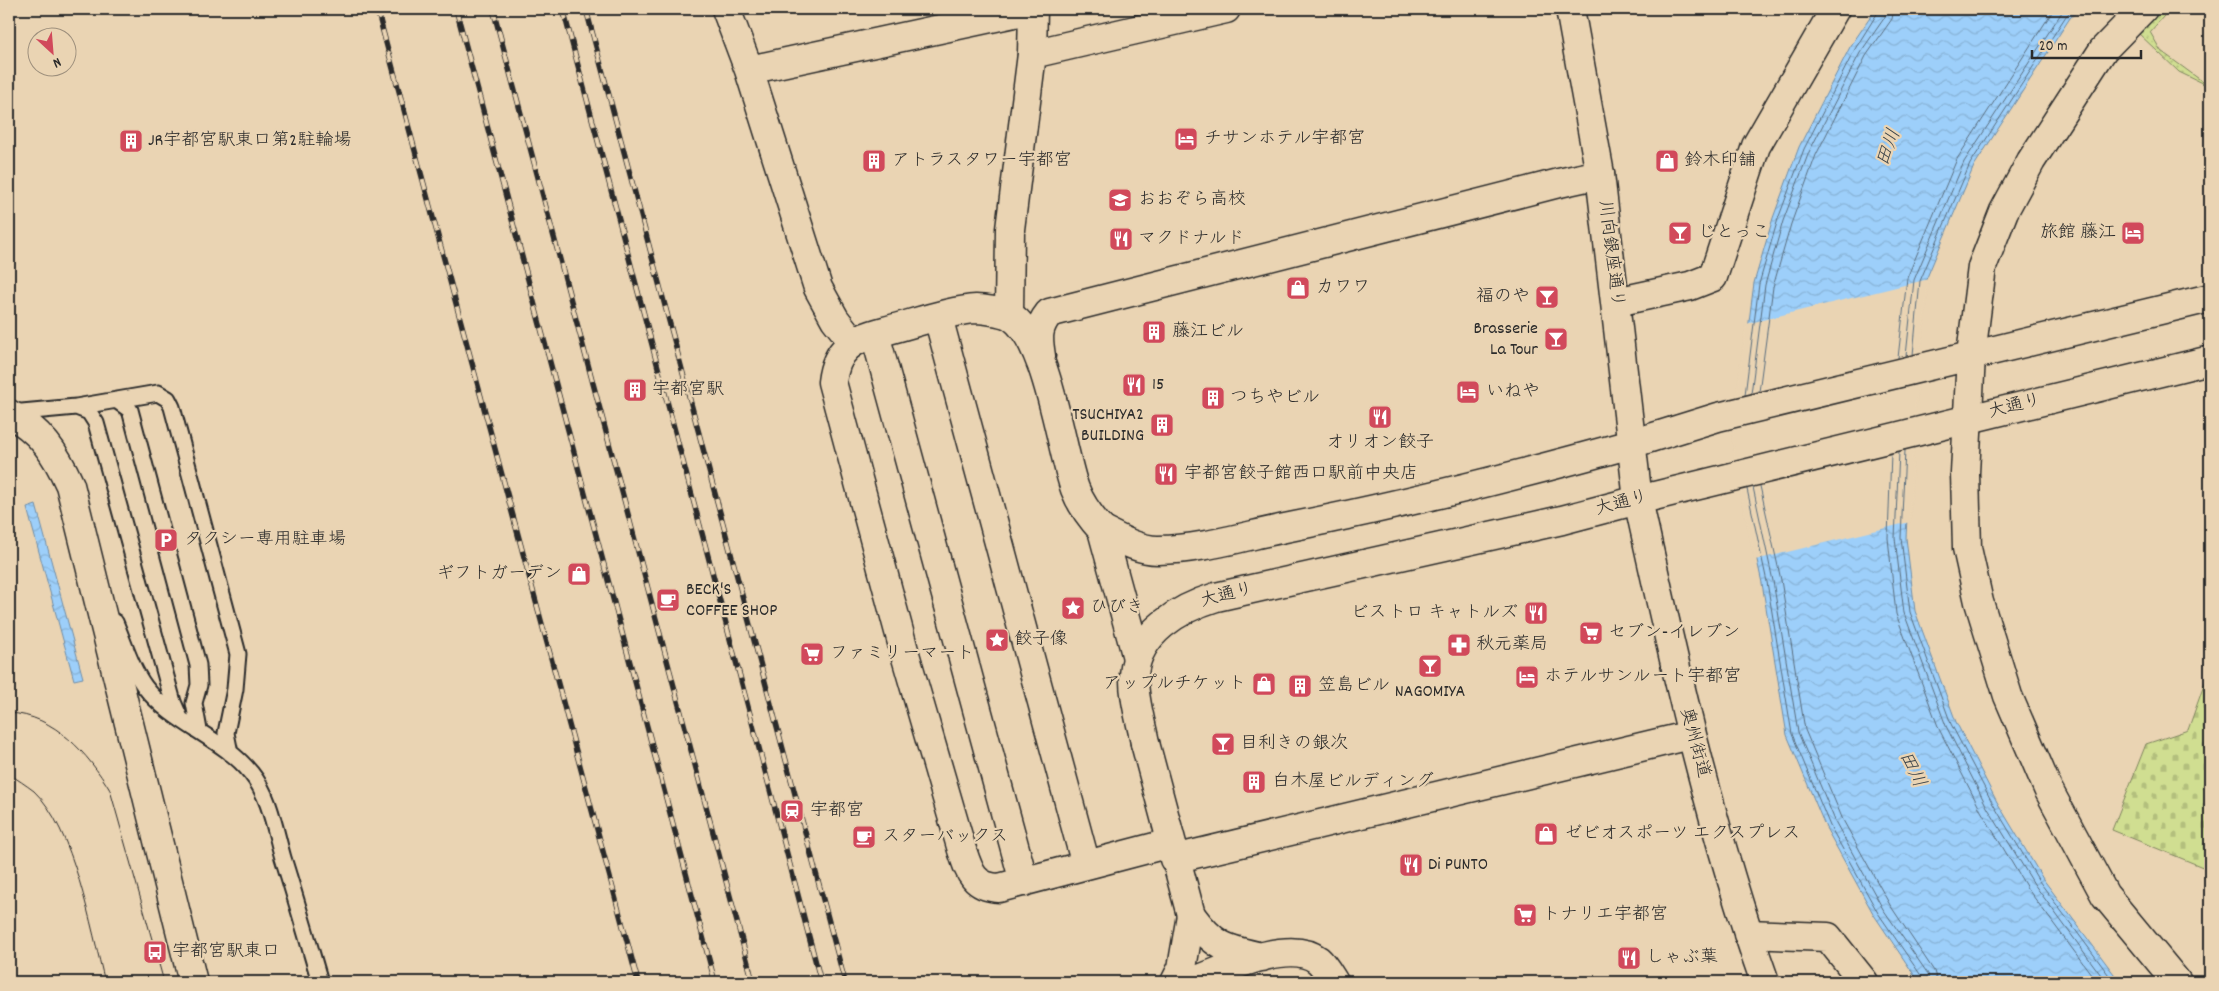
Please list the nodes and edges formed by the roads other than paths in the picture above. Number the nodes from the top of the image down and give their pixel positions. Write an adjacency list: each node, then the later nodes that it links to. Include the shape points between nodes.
1 (726, 9): 8 (street)
2 (1033, 9): 7 (street); 8 (street)
3 (1226, 9): 7 (street)
4 (1570, 9): 9 (street, 川向銀座通り)
5 (1835, 9): 11 (street, via 1756,146 1713,277 1690,286)
6 (2143, 9): 15 (street, via 2104,50 2032,161 2004,212 1982,266)
7 (1032, 54): 12 (street, via 1010,229)
8 (749, 70): 14 (street, via 818,288 835,319)
9 (1600, 174): 11 (street, 川向銀座通り); 17 (street, via 1049,313 1041,324 1038,337)
10 (2210, 298): 15 (street)
11 (1616, 302): 22 (street, 川向銀座通り)
12 (1009, 315): 13 (street, via 976,309); 17 (street, via 1029,335)
13 (938, 317): 14 (street); 32 (street)
14 (864, 338): 33 (street); 33 (street, via 842,352 834,368 832,382 962,850 969,870 987,888)
15 (1965, 356): 21 (street); 22 (street, via 1695,423)
16 (2210, 360): 21 (street, 大通り)
17 (1043, 368): 24 (street, via 1076,491 1089,516)
18 (116, 400): 19 (lane); 28 (lane, via 130,410 198,665 199,685 194,703); 30 (lane, via 158,394 168,399 172,407 238,654 226,733)
19 (76, 407): 20 (lane); 27 (lane, via 89,412 96,423 173,702)
20 (9, 414): 25 (street, via 29,425 59,462 70,485)
21 (1962, 420): 23 (street, 大通り); 45 (street, via 1967,548 1979,602 2008,696 2048,790 2105,895)
22 (1631, 444): 23 (street, 川向銀座通り); 24 (street, via 1340,517 1195,547 1156,550 1131,545)
23 (1638, 500): 26 (street, 大通り, via 1199,602 1180,610 1161,625); 29 (street, 奥州街道)
24 (1102, 530): 26 (street)
25 (88, 556): 27 (lane, via 137,675 156,699); 37 (street)
26 (1137, 658): 31 (street, via 1135,693)
27 (181, 720): 28 (lane)
28 (199, 730): 30 (lane)
29 (1691, 734): 31 (street); 35 (street, 奥州街道)
30 (230, 754): 39 (lane, via 252,774 267,802)
31 (1172, 851): 32 (street); 34 (street)
32 (1086, 866): 33 (street)
33 (1024, 882)
34 (1191, 915): 36 (street, via 1206,935 1222,947); 40 (street, via 1182,968)
35 (1748, 934): 43 (street, 奥州街道); 44 (street, via 1828,937)
36 (1262, 957): 41 (street); 42 (street, via 1287,951 1304,954 1318,960)
37 (190, 969): 38 (lane)
38 (200, 982)
39 (320, 982)
40 (1175, 982)
41 (1192, 982)
42 (1334, 982)
43 (1765, 982)
44 (1864, 982)
45 (2177, 982)

